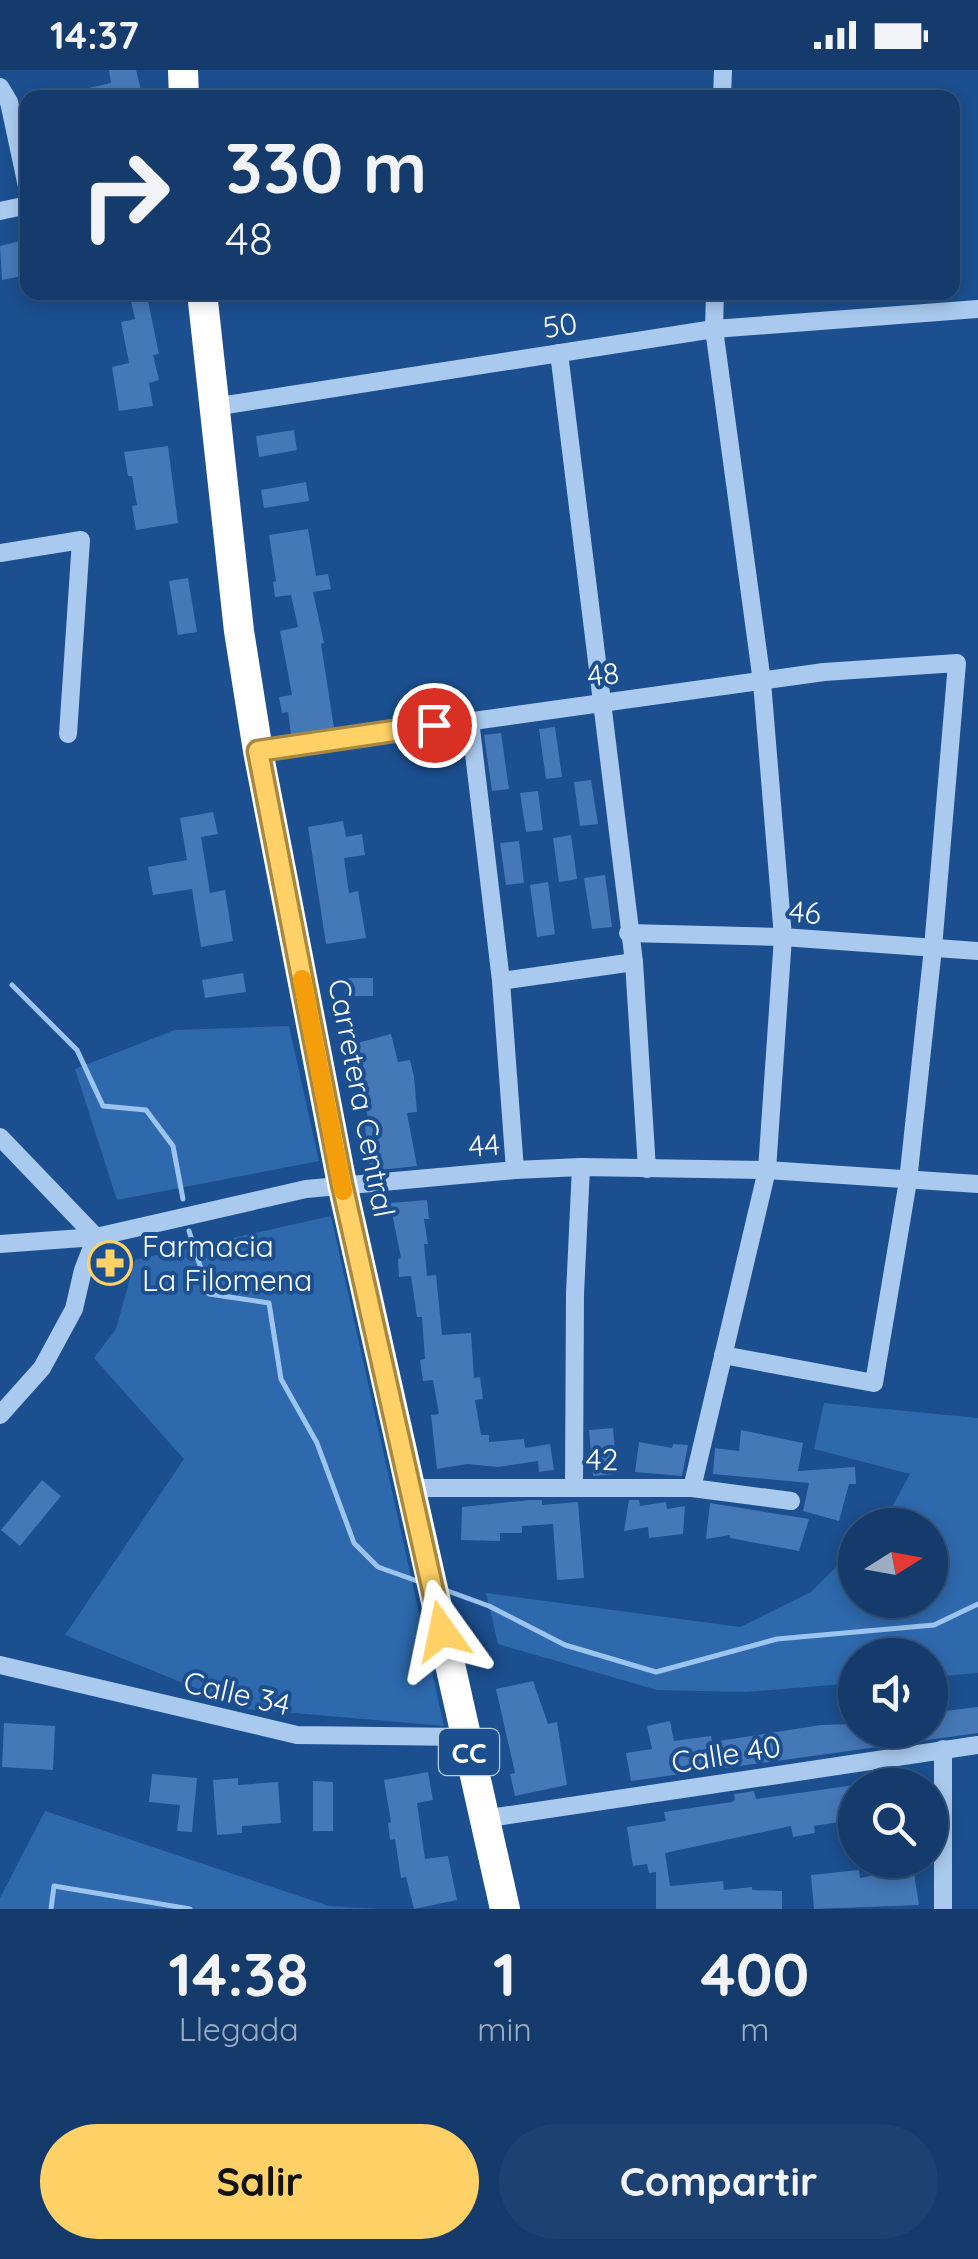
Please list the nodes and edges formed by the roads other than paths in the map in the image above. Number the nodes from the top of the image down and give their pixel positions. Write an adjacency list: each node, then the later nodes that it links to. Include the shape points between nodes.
1 (0, 87): 2 (street)
2 (20, 155)
3 (203, 300): 8 (highway, Carretera Central / CC)
4 (715, 300): 6 (street)
5 (978, 310): 6 (street, 50)
6 (714, 329): 7 (street, 50); 10 (street)
7 (559, 353): 8 (street, 50); 11 (street)
8 (213, 407): 14 (highway, Carretera Central / CC)
9 (0, 553): 13 (street, via 81,540)
10 (762, 682): 11 (street, 48); 16 (street); 17 (street, 48, via 958,662)
11 (602, 701): 12 (street, 48); 15 (street)
12 (470, 720): 14 (street, 48); 20 (street)
13 (68, 734)
14 (258, 751): 27 (highway, Carretera Central / CC)
15 (628, 933): 16 (street, 46); 19 (street)
16 (783, 938): 17 (street, 46); 25 (street)
17 (934, 948): 18 (street, 46); 26 (street)
18 (978, 951)
19 (634, 962): 20 (street); 23 (street)
20 (501, 981): 24 (street)
21 (0, 1137): 29 (street)
22 (582, 1167): 23 (street, 44); 24 (street, 44); 33 (street)
23 (647, 1169): 25 (street, 44)
24 (515, 1170): 27 (street, 44)
25 (767, 1170): 26 (street, 44); 31 (street)
26 (908, 1181): 28 (street, 44); 31 (street, via 874,1384)
27 (342, 1184): 29 (street, 44); 34 (highway, Carretera Central / CC)
28 (978, 1184)
29 (96, 1236): 30 (street, 44); 32 (street, via 74,1309 42,1368)
30 (0, 1244)
31 (723, 1356): 35 (street)
32 (0, 1415)
33 (574, 1486): 34 (street, 42); 35 (street, 42)
34 (411, 1488): 38 (highway, Carretera Central / CC)
35 (692, 1488): 36 (street, 42)
36 (791, 1500)
37 (0, 1665): 38 (street, Calle 34, via 297,1735)
38 (466, 1738): 41 (highway, Carretera Central / CC)
39 (978, 1746): 40 (street, Calle 40)
40 (944, 1750): 41 (street, Calle 40); 43 (street)
41 (483, 1819): 42 (highway, Carretera Central / CC)
42 (506, 1909)
43 (943, 1909)

